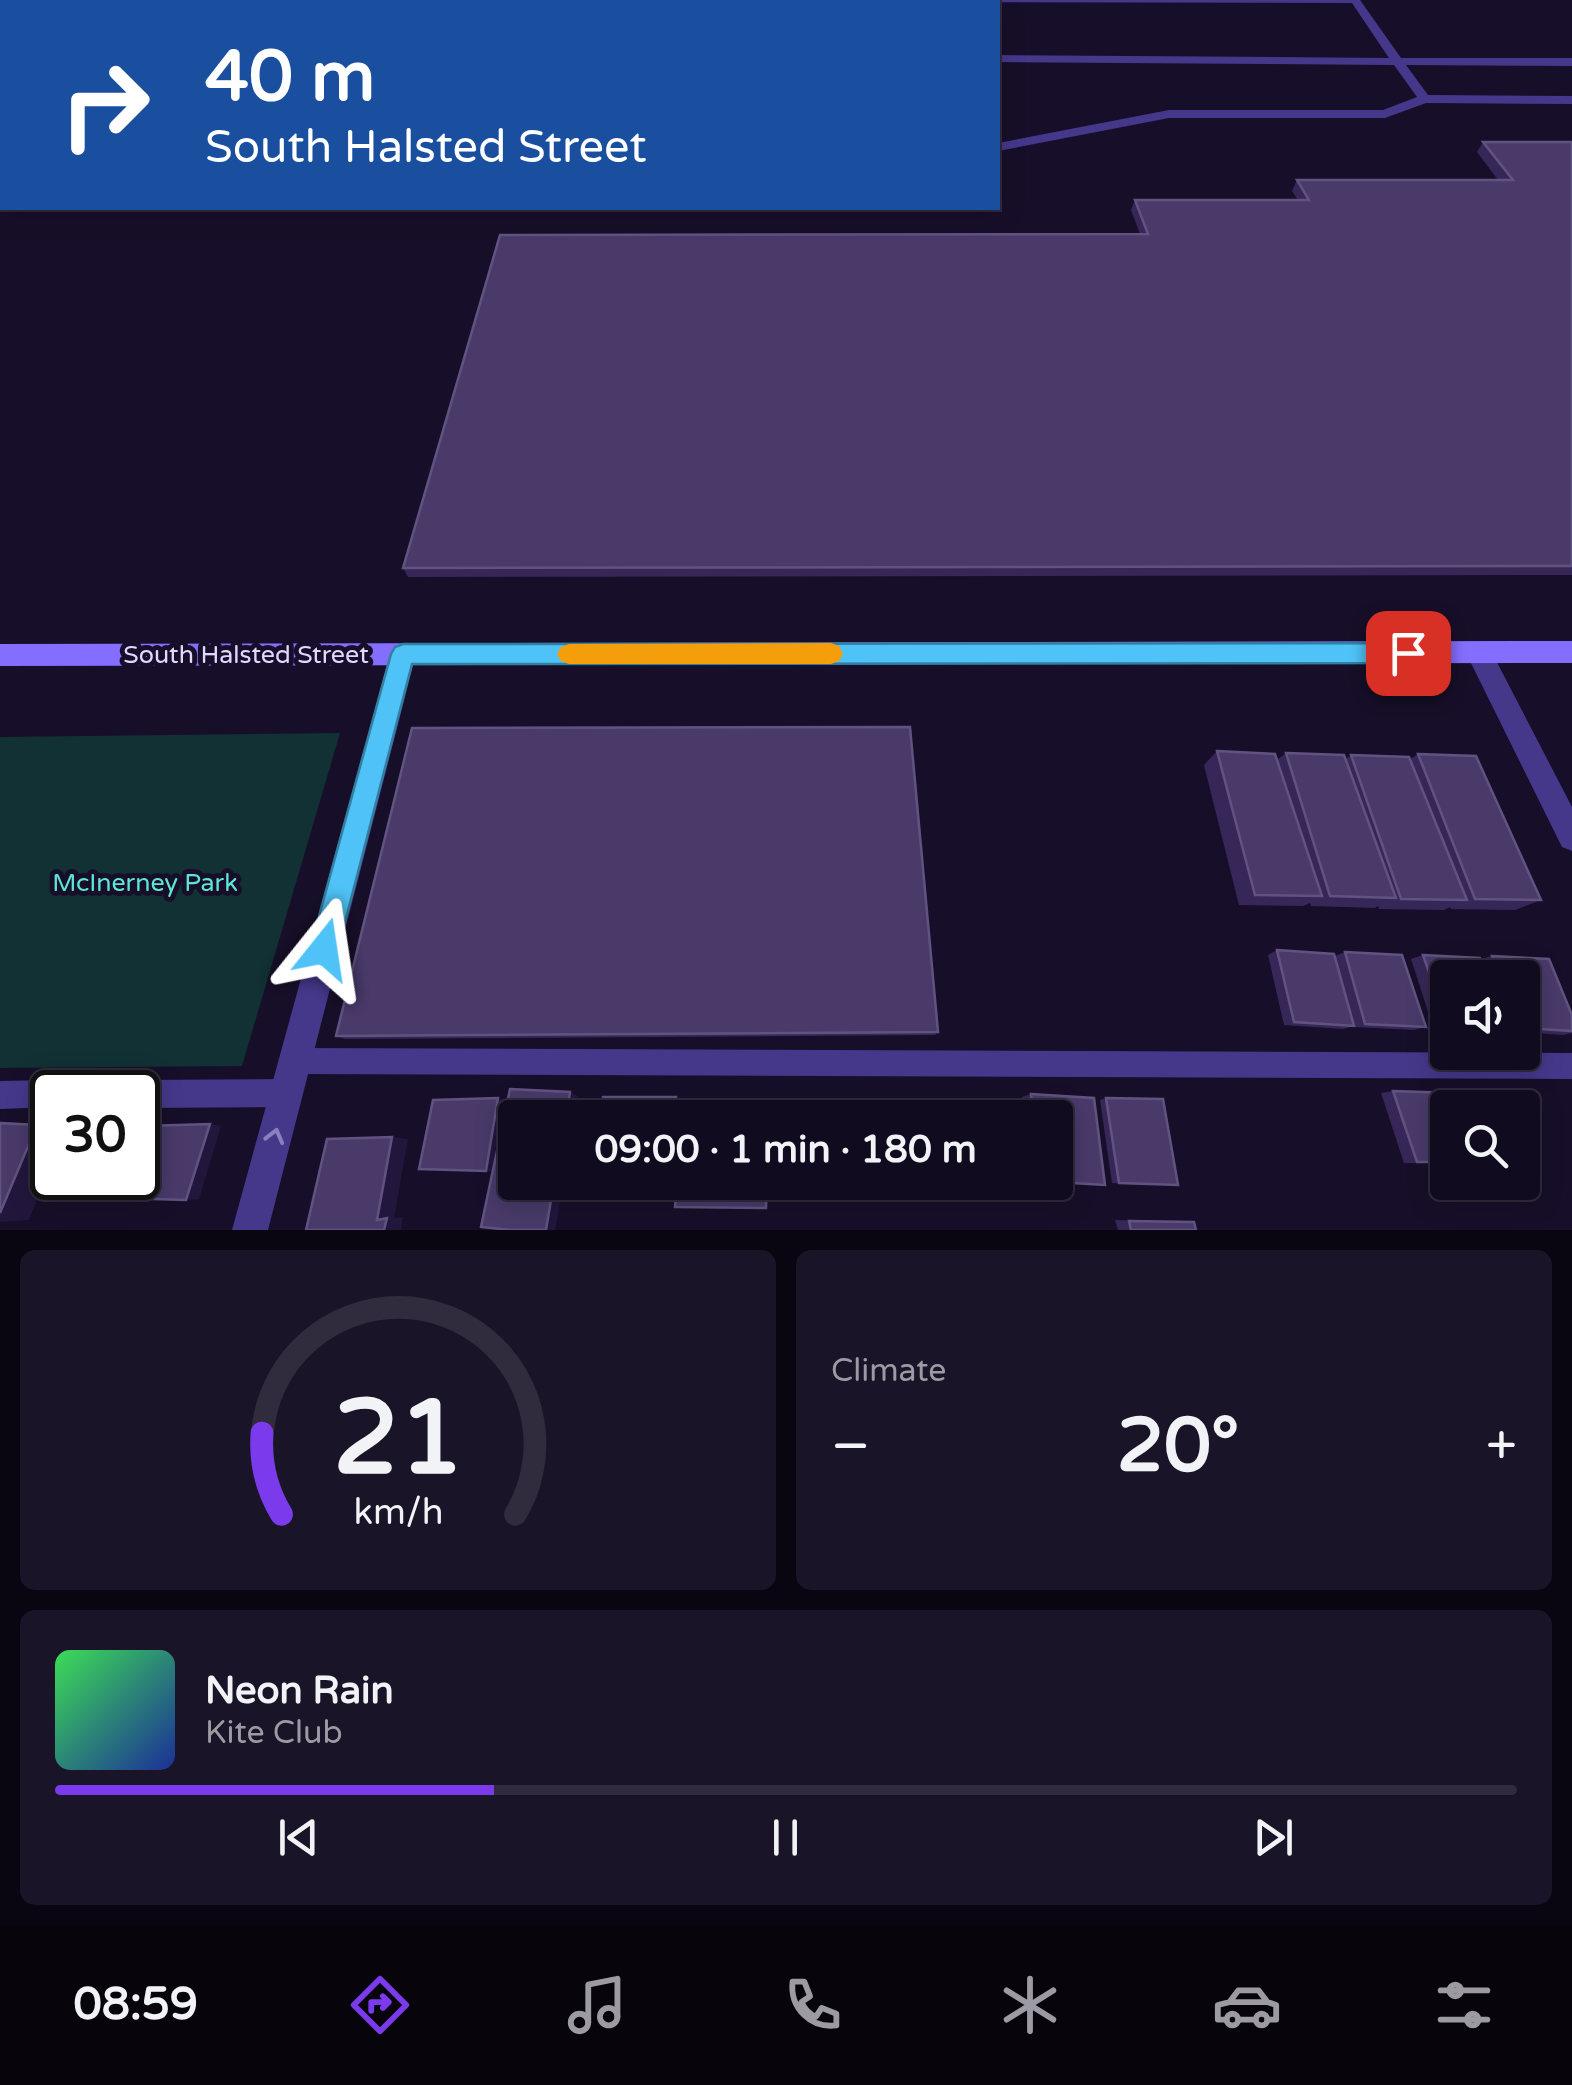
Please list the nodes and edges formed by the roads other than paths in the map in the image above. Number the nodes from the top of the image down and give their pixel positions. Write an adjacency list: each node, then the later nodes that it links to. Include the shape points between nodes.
1 (1353, 0): 2 (lane); 4 (lane)
2 (1000, 2)
3 (1000, 59): 4 (lane)
4 (1398, 61): 5 (lane); 6 (lane)
5 (1572, 62)
6 (1424, 99): 7 (lane); 8 (lane, via 1386,114 1148,116)
7 (1572, 100)
8 (1000, 148)
9 (1572, 652): 10 (main road, South Halsted Street)
10 (1479, 653): 11 (main road, South Halsted Street); 13 (street)
11 (403, 654): 12 (main road, South Halsted Street); 14 (street)
12 (0, 655)
13 (1572, 837)
14 (294, 1061): 15 (lane); 16 (street)
15 (1572, 1066)
16 (286, 1093): 18 (lane); 20 (street, one-way to 16)
17 (30, 1094): 19 (lane)
18 (160, 1094)
19 (0, 1095)
20 (250, 1230)

